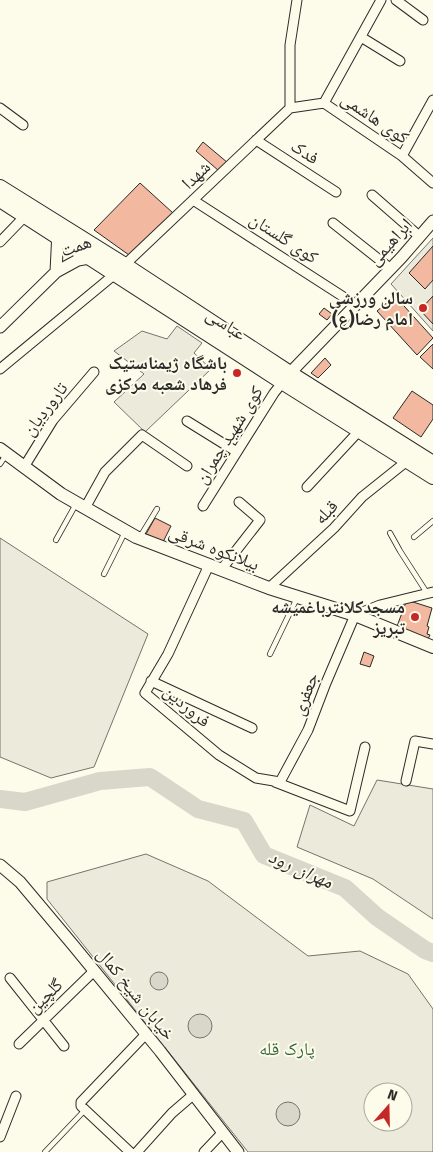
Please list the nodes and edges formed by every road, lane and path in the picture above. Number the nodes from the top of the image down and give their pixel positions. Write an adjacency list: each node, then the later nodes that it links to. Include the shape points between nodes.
1 (297, 0): 10 (street, via 290,45)
2 (381, 0): 5 (street)
3 (396, 0): 4 (street)
4 (423, 20)
5 (361, 37): 6 (street); 8 (street)
6 (400, 61)
7 (433, 100): 13 (street)
8 (324, 103): 10 (street, کوی هاشمی); 13 (street, کوی هاشمی)
9 (0, 108): 11 (street)
10 (290, 108): 12 (street, شهدا)
11 (23, 125)
12 (256, 140): 16 (street, فدک); 19 (street, شهدا)
13 (402, 156): 14 (street, کوی هاشمی)
14 (433, 183)
15 (0, 186): 20 (main road, عباسى)
16 (336, 192)
17 (372, 195): 24 (street)
18 (0, 200): 20 (main road, عباسى)
19 (193, 200): 29 (street, شهدا); 32 (street, کوی گلستان)
20 (29, 211): 23 (main road, عباسى); 25 (main road, عباسى); 26 (street)
21 (433, 220): 24 (street, ابراهیمی)
22 (333, 222): 30 (street)
23 (58, 223): 25 (street, همت); 27 (main road, عباسى)
24 (420, 236): 30 (street, ابراهیمی)
25 (58, 237): 28 (main road, عباسى); 31 (street, همت)
26 (0, 242)
27 (108, 254): 28 (street, همت); 29 (main road, عباسى)
28 (90, 258): 29 (main road, عباسى); 31 (street, همت, via 78,260)
29 (120, 269): 34 (street, شهدا); 36 (main road, عباسى)
30 (391, 269): 32 (street, ابراهیمی)
31 (56, 272): 33 (street, همت)
32 (356, 305): 36 (street, ابراهیمی)
33 (0, 327)
34 (0, 369)
35 (94, 372): 44 (street, تاروردیان, via 53,420)
36 (286, 378): 38 (main road, عباسى); 39 (street, کوی شهید چمران); 41 (main road, عباسى)
37 (187, 421): 39 (street)
38 (359, 431): 41 (main road, عباسى); 46 (street)
39 (237, 452): 49 (street, کوی شهید چمران)
40 (2, 456): 44 (main road, بیلانکوه شرقی)
41 (412, 457): 42 (main road, عباسى); 45 (main road, عباسى); 59 (street, قبله, via 362,497 334,528)
42 (433, 463)
43 (187, 466): 48 (street, via 142,434 105,472)
44 (24, 467): 48 (main road, بیلانکوه شرقی)
45 (433, 478)
46 (307, 487)
47 (238, 502): 57 (street, فروردین, via 260,520)
48 (81, 505): 52 (main road, بیلانکوه شرقی); 56 (lane)
49 (203, 506)
50 (157, 509): 55 (lane)
51 (433, 521): 54 (lane)
52 (126, 531): 55 (main road, بیلانکوه شرقی); 58 (lane)
53 (390, 533): 60 (lane)
54 (414, 537)
55 (139, 538): 57 (main road, بیلانکوه شرقی)
56 (56, 540)
57 (215, 567): 59 (main road, بیلانکوه شرقی); 65 (street, فروردین)
58 (104, 574)
59 (269, 588): 61 (main road, بیلانکوه شرقی)
60 (430, 593): 62 (street, via 380,605)
61 (298, 597): 62 (main road, بیلانکوه شرقی); 64 (lane)
62 (355, 615): 63 (main road, بیلانکوه شرقی); 70 (street, جعفری, via 308,730)
63 (429, 644)
64 (270, 654)
65 (152, 681): 66 (street); 70 (street, فروردین, via 146,693 220,754 256,778)
66 (252, 728)
67 (433, 744): 69 (street, via 415,741)
68 (365, 747): 70 (street, via 350,811)
69 (406, 781)
70 (278, 782)
71 (0, 865): 72 (street, خیابان شیخ کمال, via 20,882)
72 (94, 971): 74 (street, گلچین); 75 (street, خیابان شیخ کمال)
73 (10, 978): 74 (street)
74 (43, 1020): 76 (street, گلچین); 77 (street)
75 (146, 1034): 78 (street, خیابان شیخ کمال); 80 (street, via 81,1102)
76 (18, 1044)
77 (64, 1046)
78 (194, 1094): 81 (street, خیابان شیخ کمال); 85 (street)
79 (16, 1096): 82 (street)
80 (86, 1110): 83 (lane); 84 (street)
81 (222, 1132): 86 (street); 87 (street, خیابان شیخ کمال)
82 (0, 1137)
83 (45, 1152)
84 (130, 1152)
85 (137, 1152)
86 (204, 1152)
87 (238, 1152)

